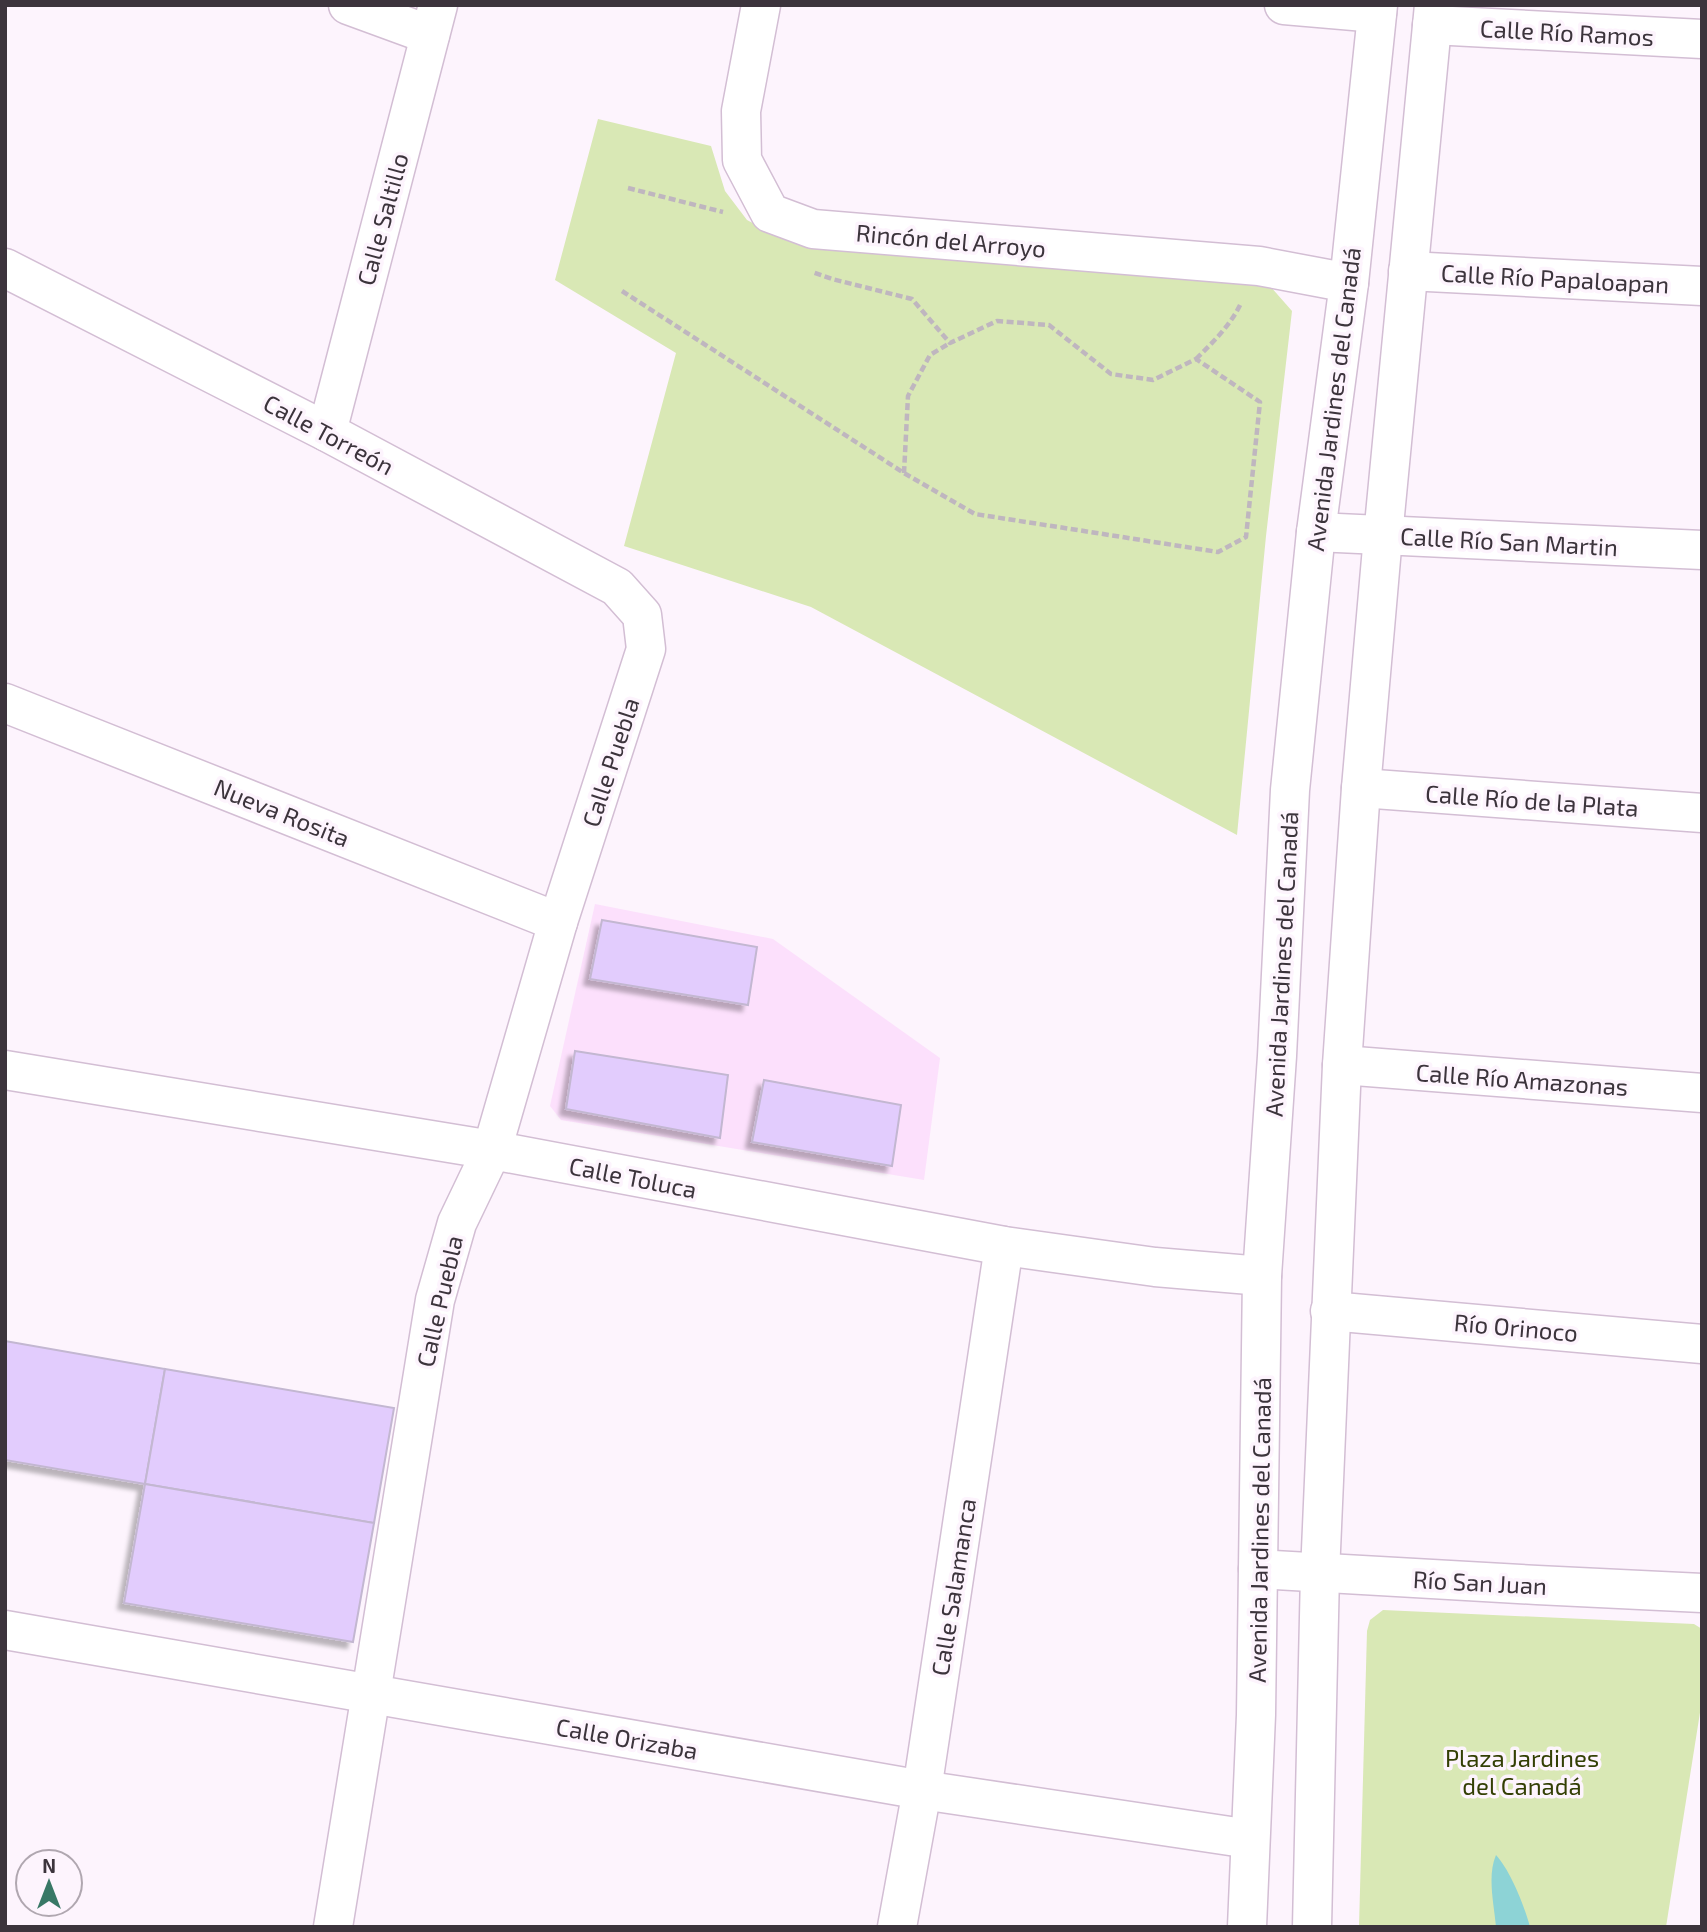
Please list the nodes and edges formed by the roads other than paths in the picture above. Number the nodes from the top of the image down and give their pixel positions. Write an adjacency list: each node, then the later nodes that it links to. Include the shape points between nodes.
1 (348, 5): 6 (street)
2 (761, 5): 10 (street, Rincón del Arroyo, via 741,111 742,160 770,213 813,229 1259,266)
3 (1284, 5): 4 (street)
4 (1378, 9): 10 (street, Avenida Jardines del Canadá)
5 (1433, 15): 7 (street, Calle Río Ramos); 9 (street)
6 (434, 20): 12 (street, Calle Saltillo)
7 (1702, 39)
8 (5, 268): 12 (street, Calle Torreón)
9 (1408, 271): 11 (street, Calle Río Papaloapan); 14 (street)
10 (1349, 283): 13 (street, Avenida Jardines del Canadá)
11 (1702, 286)
12 (327, 432): 16 (street, Calle Torreón, via 617,587)
13 (1316, 532): 14 (street, Calle Río San Martin); 26 (street, Avenida Jardines del Canadá, via 1290,790)
14 (1383, 536): 15 (street, Calle Río San Martin); 18 (street)
15 (1702, 550)
16 (642, 615): 20 (street, Calle Puebla, via 646,649)
17 (5, 703): 20 (street, Nueva Rosita)
18 (1361, 788): 19 (street, Calle Río de la Plata); 21 (street)
19 (1702, 813)
20 (558, 922): 24 (street, Calle Puebla)
21 (1342, 1065): 23 (street, Calle Río Amazonas); 27 (street)
22 (5, 1070): 24 (street, Calle Toluca)
23 (1702, 1093)
24 (492, 1150): 25 (street, Calle Toluca); 33 (street, Calle Puebla, via 457,1223 435,1300)
25 (1004, 1246): 26 (street, Calle Toluca); 34 (street, Calle Salamanca)
26 (1262, 1276): 29 (street, Avenida Jardines del Canadá)
27 (1330, 1311): 28 (street, Río Orinoco); 30 (street)
28 (1702, 1343)
29 (1258, 1569): 30 (street, Río San Juan); 35 (street, Avenida Jardines del Canadá)
30 (1320, 1573): 31 (street, Río San Juan); 39 (street)
31 (1702, 1593)
32 (5, 1630): 33 (street, Calle Orizaba)
33 (371, 1693): 34 (street, Calle Orizaba); 36 (street, Calle Puebla)
34 (922, 1790): 35 (street, Calle Orizaba); 37 (street, Calle Salamanca)
35 (1250, 1839): 38 (street, Avenida Jardines del Canadá)
36 (332, 1927)
37 (897, 1927)
38 (1247, 1927)
39 (1312, 1927)

